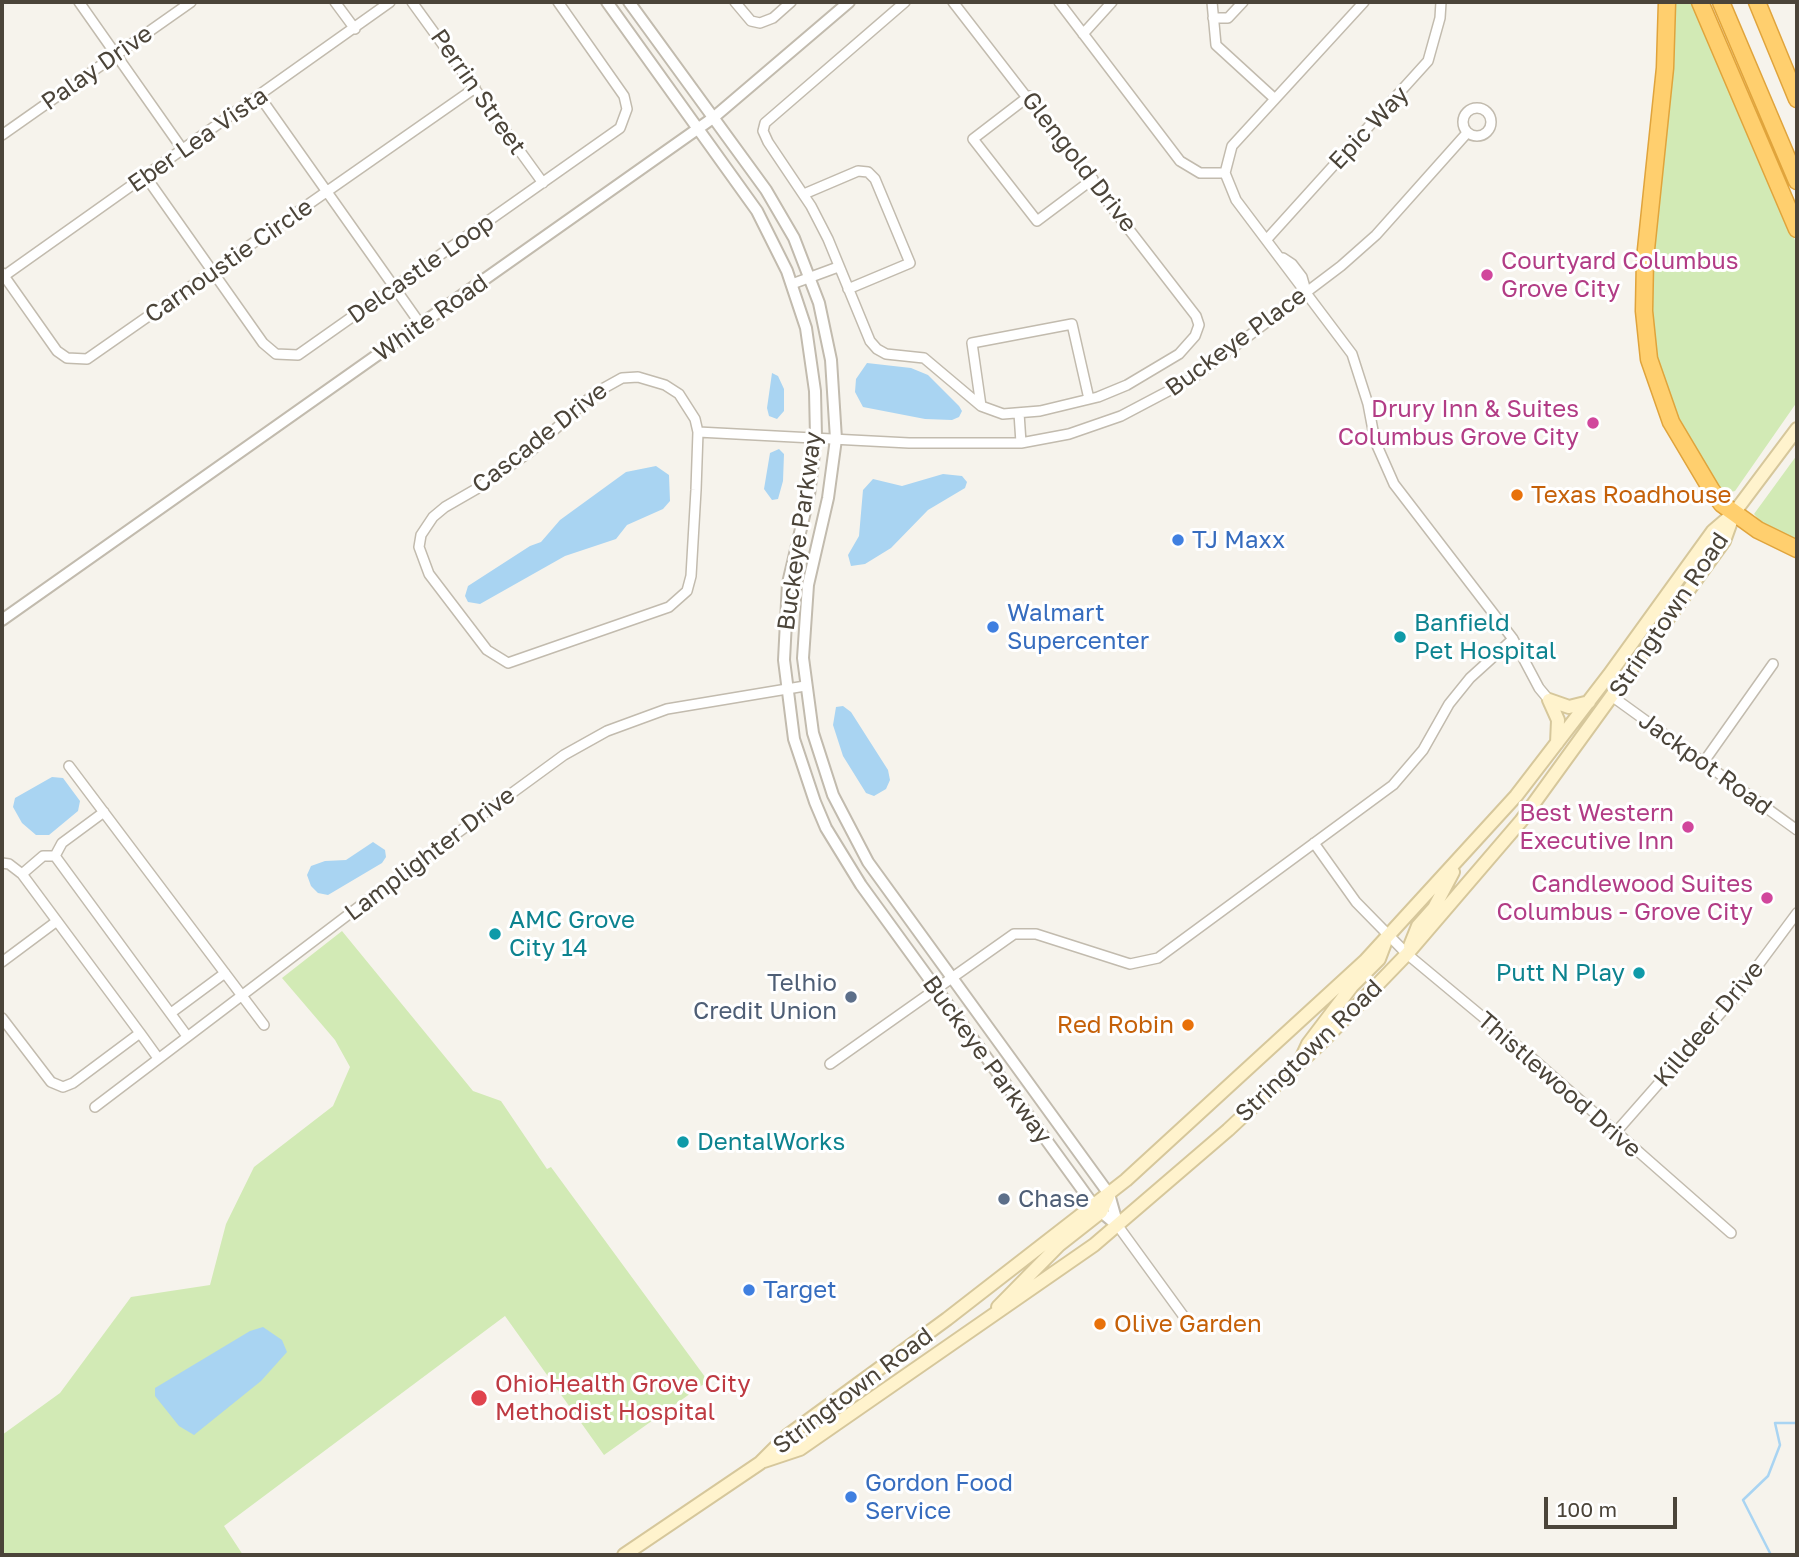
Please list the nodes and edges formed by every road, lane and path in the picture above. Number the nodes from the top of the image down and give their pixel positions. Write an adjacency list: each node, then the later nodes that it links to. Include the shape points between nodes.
1 (79, 2): 27 (street)
2 (191, 2): 27 (street, Palay Drive)
3 (335, 2): 25 (street)
4 (390, 2): 25 (street, Eber Lea Vista)
5 (412, 2): 28 (street, Perrin Street)
6 (558, 2): 42 (street, Delcastle Loop, via 621,91 626,109 624,122 615,133)
7 (607, 2): 34 (street, Buckeye Parkway)
8 (629, 2): 33 (street, Buckeye Parkway)
9 (735, 2): 10 (street, via 751,22 767,22)
10 (791, 2)
11 (849, 2): 33 (street, White Road)
12 (905, 2): 44 (street, via 765,123 763,131)
13 (953, 2): 29 (street, Glengold Drive)
14 (1059, 2): 26 (street)
15 (1112, 2): 26 (street)
16 (1212, 2): 24 (street)
17 (1243, 2): 24 (street, via 1228,18)
18 (1441, 2): 46 (street, Epic Way, via 1428,61)
19 (1667, 2): 64 (highway, via 1665,68 1645,259 1649,359 1686,453)
20 (1700, 2): 45 (highway)
21 (1721, 2): 41 (highway)
22 (1757, 2): 32 (highway)
23 (1361, 3): 31 (street)
24 (1213, 18): 31 (street, via 1213,36 1222,52)
25 (355, 29): 30 (street, Eber Lea Vista)
26 (1083, 34): 38 (street, via 1181,161 1199,173)
27 (116, 54): 36 (street, Palay Drive); 37 (street)
28 (475, 88): 42 (street, Perrin Street); 43 (street, Carnoustie Circle)
29 (1029, 96): 40 (street, Glengold Drive); 40 (street, via 973,139 1037,221)
30 (260, 97): 37 (street, Eber Lea Vista); 43 (street)
31 (1275, 99): 38 (street, via 1232,146)
32 (1797, 99)
33 (713, 118): 34 (street, White Road); 50 (street, Buckeye Parkway, via 776,206)
34 (698, 129): 51 (street, Buckeye Parkway, via 757,211); 55 (street, White Road)
35 (1467, 133): 54 (street, Buckeye Place, via 1376,235)
36 (2, 135)
37 (183, 150): 39 (street, Eber Lea Vista)
38 (1225, 173): 46 (street, via 1236,200)
39 (146, 177): 48 (street, Delcastle Loop); 49 (street, Eber Lea Vista)
40 (1093, 179): 56 (street, Glengold Drive, via 1192,310 1199,326 1179,354 1127,385)
41 (1797, 181)
42 (543, 183): 52 (street, Delcastle Loop)
43 (327, 192): 48 (street, Carnoustie Circle); 52 (street)
44 (804, 194): 47 (street); 53 (street, via 858,171 875,179 910,263)
45 (1797, 229)
46 (1268, 238): 54 (street, via 1302,277)
47 (838, 267): 50 (street); 53 (street)
48 (213, 272): 49 (street, Carnoustie Circle, via 94,356 80,360 57,351); 52 (street, Delcastle Loop, via 263,343 286,356 305,351)
49 (3, 275)
50 (811, 278): 51 (street); 62 (street, Buckeye Parkway, via 830,352)
51 (792, 284): 61 (street, Buckeye Parkway, via 811,356)
52 (394, 288): 55 (street)
53 (848, 289): 57 (street, via 877,349 932,362)
54 (1307, 292): 63 (street, Buckeye Place, via 1171,391 1096,425); 68 (street, via 1352,354 1375,440 1394,484)
55 (421, 325): 67 (street, White Road)
56 (1089, 399): 57 (street, via 1072,324 972,343); 58 (street)
57 (981, 406): 58 (street, via 1003,414)
58 (1018, 413): 63 (street)
59 (1797, 429): 64 (main road, Stringtown Road)
60 (698, 432): 60 (street, Cascade Drive, via 680,394 665,385 638,377 611,382 531,451 445,507 426,525 419,544 429,574 487,650 508,663 669,607 687,591 691,576); 61 (street, Buckeye Place)
61 (816, 437): 62 (street, Buckeye Place); 71 (street, Buckeye Parkway, via 809,495 788,583)
62 (836, 439): 63 (street, Buckeye Place); 70 (street, Buckeye Parkway, via 808,584)
63 (1021, 443)
64 (1734, 513): 65 (highway); 66 (main road, Stringtown Road, via 1713,531); 72 (main road, Stringtown Road, via 1724,541)
65 (1797, 549)
66 (1671, 589): 72 (main road, via 1668,606 1609,689); 74 (main road, Stringtown Road)
67 (2, 620)
68 (1513, 639): 73 (street); 80 (street, via 1470,678 1423,750 1393,785)
69 (1773, 664): 76 (street)
70 (805, 686): 71 (street, Lamplighter Drive); 91 (street, Buckeye Parkway, via 821,762 841,815 868,862)
71 (786, 689): 92 (street, Buckeye Parkway, via 799,757 826,828 860,885); 93 (street, Lamplighter Drive, via 667,709 607,731 564,755)
72 (1613, 697): 76 (street, Jackpot Road); 88 (main road, Stringtown Road, via 1506,840)
73 (1549, 700): 74 (main road, via 1569,707); 75 (main road, via 1558,720)
74 (1589, 701): 75 (main road, Stringtown Road)
75 (1557, 744): 83 (main road, Stringtown Road)
76 (1703, 763): 79 (street, Jackpot Road)
77 (69, 766): 78 (street)
78 (104, 812): 81 (street, via 62,843); 90 (street)
79 (1797, 830)
80 (1314, 844): 87 (street, Thistlewood Drive, via 1356,902); 91 (street, via 1148,962 1121,962 1021,933 1007,936)
81 (55, 856): 84 (street, via 43,856); 94 (street)
82 (2, 863): 84 (street)
83 (1455, 865): 87 (main road, Stringtown Road); 88 (main road, via 1451,881 1418,926)
84 (22, 874): 86 (street)
85 (1797, 913): 103 (street, Killdeer Drive, via 1733,999)
86 (57, 921): 89 (street); 97 (street)
87 (1388, 936): 88 (street, Thistlewood Drive); 101 (main road, via 1380,959 1352,986 1308,1044); 104 (main road, Stringtown Road, via 1287,1035)
88 (1407, 954): 101 (main road, Stringtown Road); 103 (street, Thistlewood Drive)
89 (2, 962)
90 (225, 973): 93 (street); 94 (street)
91 (951, 978): 92 (street); 104 (street, Buckeye Parkway)
92 (935, 989): 100 (street); 105 (street, Buckeye Parkway)
93 (242, 995): 96 (street); 98 (street, Lamplighter Drive)
94 (171, 1013): 98 (street)
95 (2, 1018): 97 (street, via 51,1082 62,1087 74,1083)
96 (264, 1025)
97 (140, 1033): 99 (street)
98 (187, 1036): 99 (street, Lamplighter Drive)
99 (158, 1058): 102 (street, Lamplighter Drive)
100 (830, 1064)
101 (1298, 1065): 106 (main road, Stringtown Road)
102 (95, 1107)
103 (1616, 1132): 107 (street, Thistlewood Drive)
104 (1109, 1194): 105 (main road, Stringtown Road); 106 (street, Buckeye Parkway)
105 (1097, 1209): 106 (street, Buckeye Parkway); 108 (main road); 110 (main road, Stringtown Road, via 787,1436)
106 (1118, 1227): 108 (main road, Stringtown Road); 109 (street, Buckeye Parkway)
107 (1731, 1233)
108 (990, 1318): 110 (main road, Stringtown Road, via 800,1449)
109 (1190, 1325)
110 (761, 1463): 111 (main road, Stringtown Road)
111 (624, 1555)

